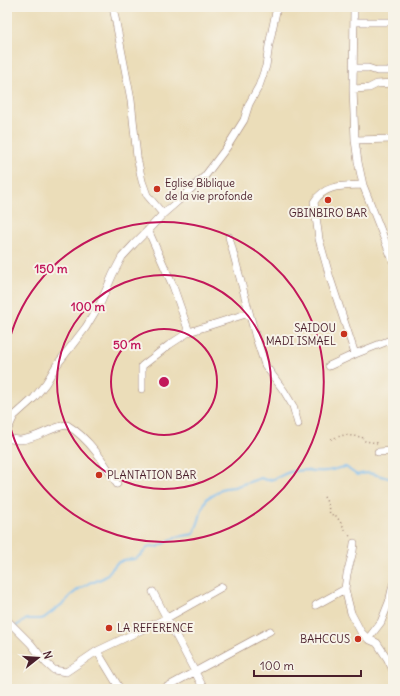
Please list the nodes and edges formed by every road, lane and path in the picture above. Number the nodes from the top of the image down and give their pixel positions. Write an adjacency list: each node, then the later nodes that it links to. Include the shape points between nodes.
1 (113, 7): 15 (street, via 131,100 142,181 147,195)
2 (277, 7): 15 (street, via 266,66 244,120 205,176)
3 (354, 7): 4 (street)
4 (354, 22): 5 (street); 6 (street)
5 (393, 22)
6 (354, 68): 7 (street); 11 (street)
7 (377, 71): 8 (street); 10 (street)
8 (393, 71)
9 (393, 83): 10 (street)
10 (377, 84): 11 (street, via 369,88)
11 (353, 89): 13 (street)
12 (393, 138): 13 (street)
13 (358, 140): 14 (street, via 358,162)
14 (363, 185): 18 (street); 22 (street, via 326,189 314,202 319,239)
15 (163, 214): 16 (street)
16 (148, 230): 20 (street, via 173,286); 26 (street, via 122,257 86,327 34,398 14,416)
17 (229, 237): 19 (street)
18 (393, 261)
19 (249, 313): 20 (street); 25 (street, via 265,365 294,406)
20 (189, 332): 24 (street, via 142,366)
21 (393, 339): 22 (street)
22 (355, 354): 23 (street)
23 (329, 366)
24 (142, 389)
25 (298, 424)
26 (7, 431)
27 (7, 438): 31 (street, via 19,440 34,437 67,425 100,456)
28 (332, 439): 30 (path, via 344,435 362,437 365,441 377,443)
29 (393, 451): 30 (street)
30 (378, 452)
31 (117, 484)
32 (324, 497): 33 (path, via 330,514 340,520)
33 (354, 543): 36 (street)
34 (393, 585): 42 (street, via 381,622)
35 (222, 587): 39 (street)
36 (345, 589): 38 (street); 42 (street, via 351,613 361,632)
37 (153, 592): 39 (street)
38 (316, 605)
39 (167, 618): 43 (street); 45 (street)
40 (9, 622): 43 (street, via 54,670 66,672)
41 (270, 631): 45 (street)
42 (368, 639): 44 (street, via 377,643)
43 (97, 651): 46 (street)
44 (393, 670)
45 (195, 672): 47 (street); 48 (street)
46 (120, 689)
47 (163, 689)
48 (204, 689)

